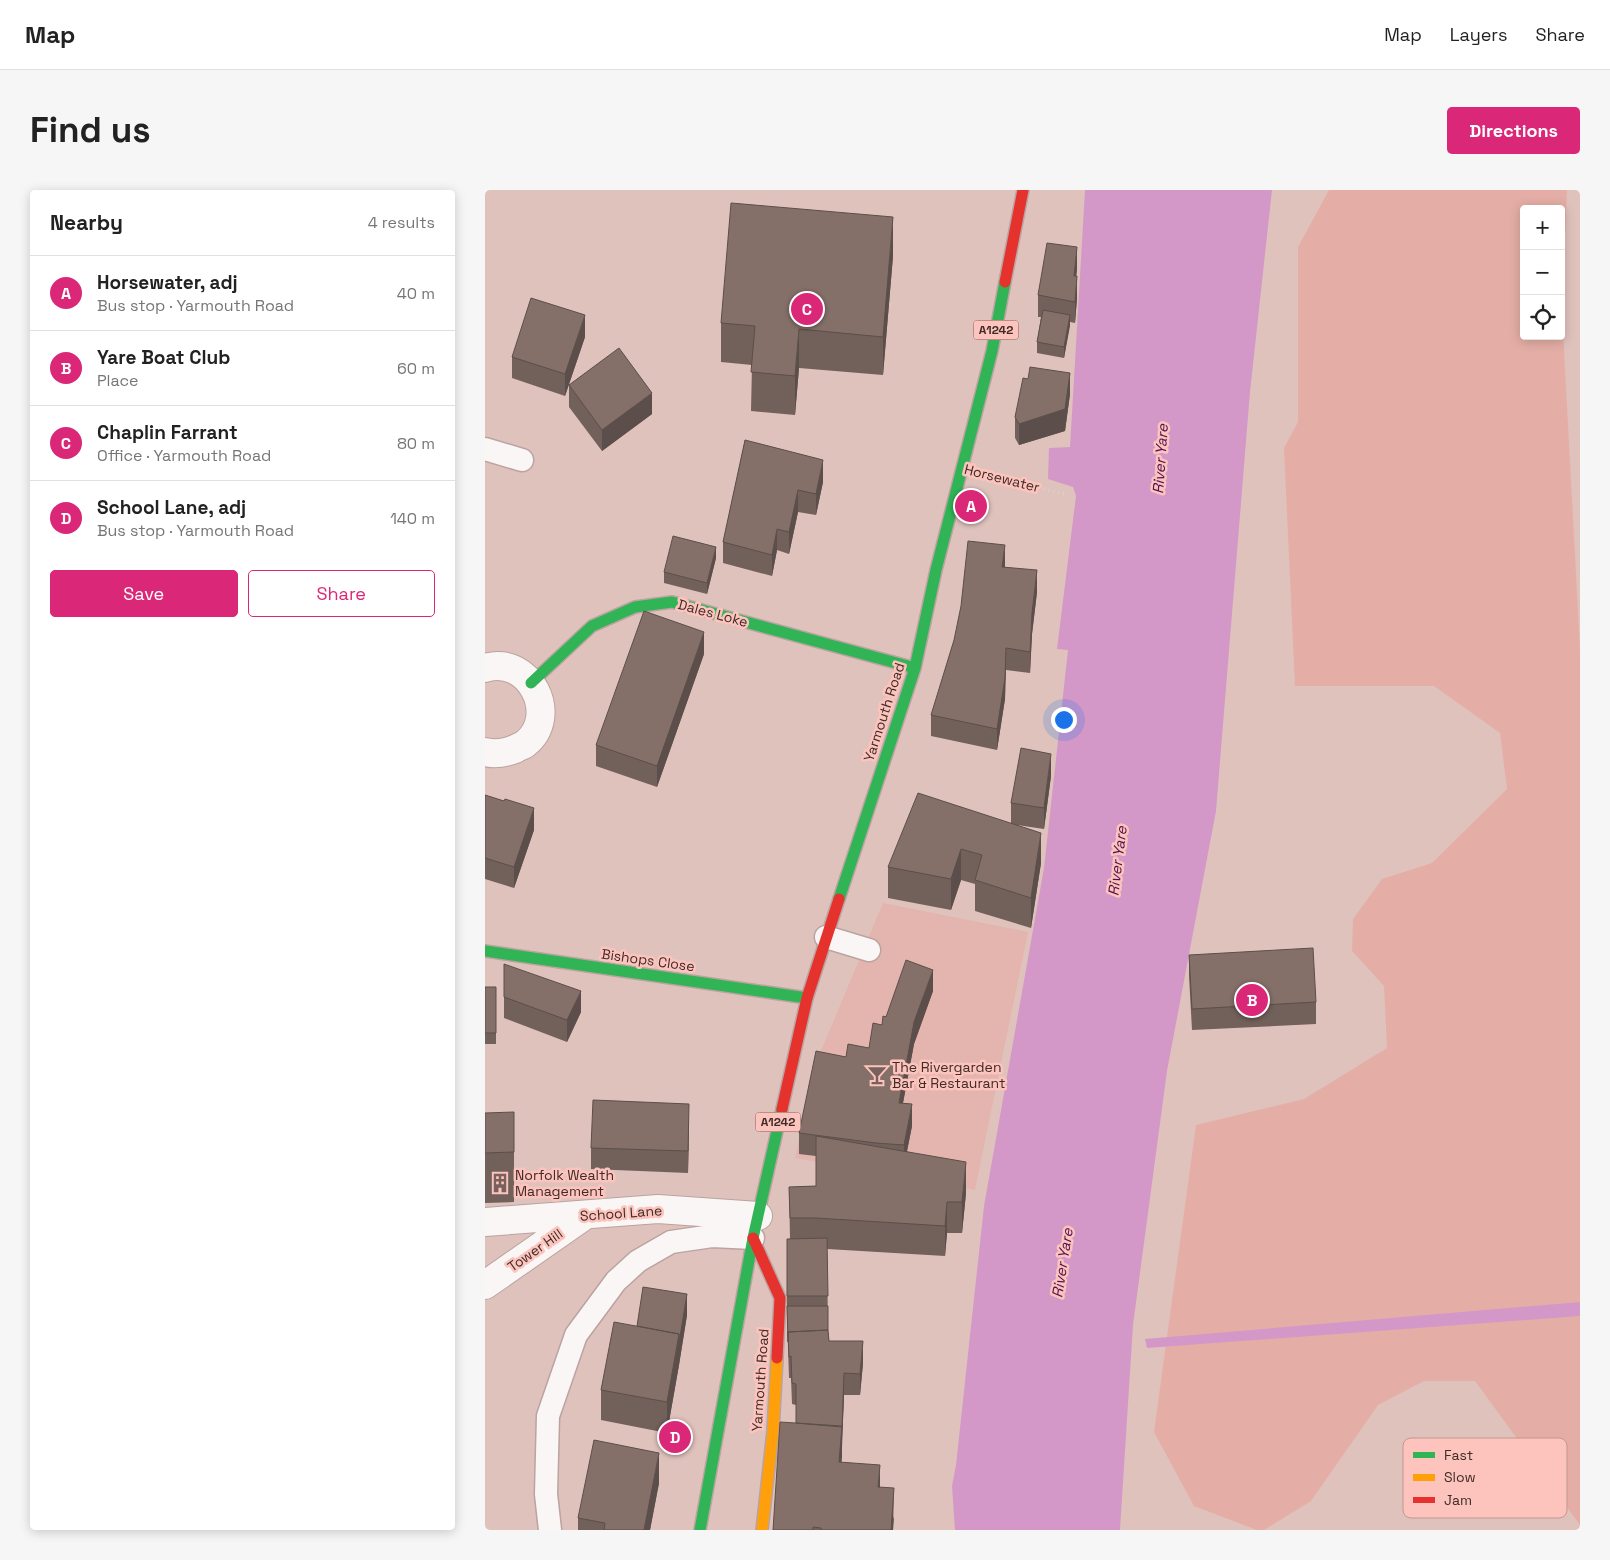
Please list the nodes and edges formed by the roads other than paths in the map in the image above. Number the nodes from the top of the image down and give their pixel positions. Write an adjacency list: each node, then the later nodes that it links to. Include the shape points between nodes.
1 (1023, 190): 5 (main road, Yarmouth Road / A1242, via 992,351 936,570)
2 (485, 449): 3 (lane)
3 (522, 460)
4 (485, 668): 6 (street, via 503,666 525,676)
5 (915, 668): 6 (main road, Dales Loke, via 672,602 635,607 591,626); 8 (main road, Yarmouth Road / A1242)
6 (531, 683): 7 (street, via 539,696 541,717 535,732 525,744 505,753)
7 (485, 752)
8 (826, 937): 9 (lane); 11 (main road, Yarmouth Road / A1242)
9 (869, 950)
10 (485, 951): 11 (main road, Bishops Close)
11 (807, 998): 14 (main road, Yarmouth Road / A1242)
12 (585, 1215): 13 (street, School Lane); 14 (street, School Lane, via 658,1209); 15 (street, Tower Hill)
13 (485, 1222)
14 (755, 1227): 16 (lane, via 671,1242 638,1261 616,1281 576,1335 548,1416 545,1494); 17 (main road, Yarmouth Road / A1242); 18 (main road, Yarmouth Road, via 780,1298 773,1431)
15 (485, 1285)
16 (549, 1530)
17 (700, 1530)
18 (762, 1530)

